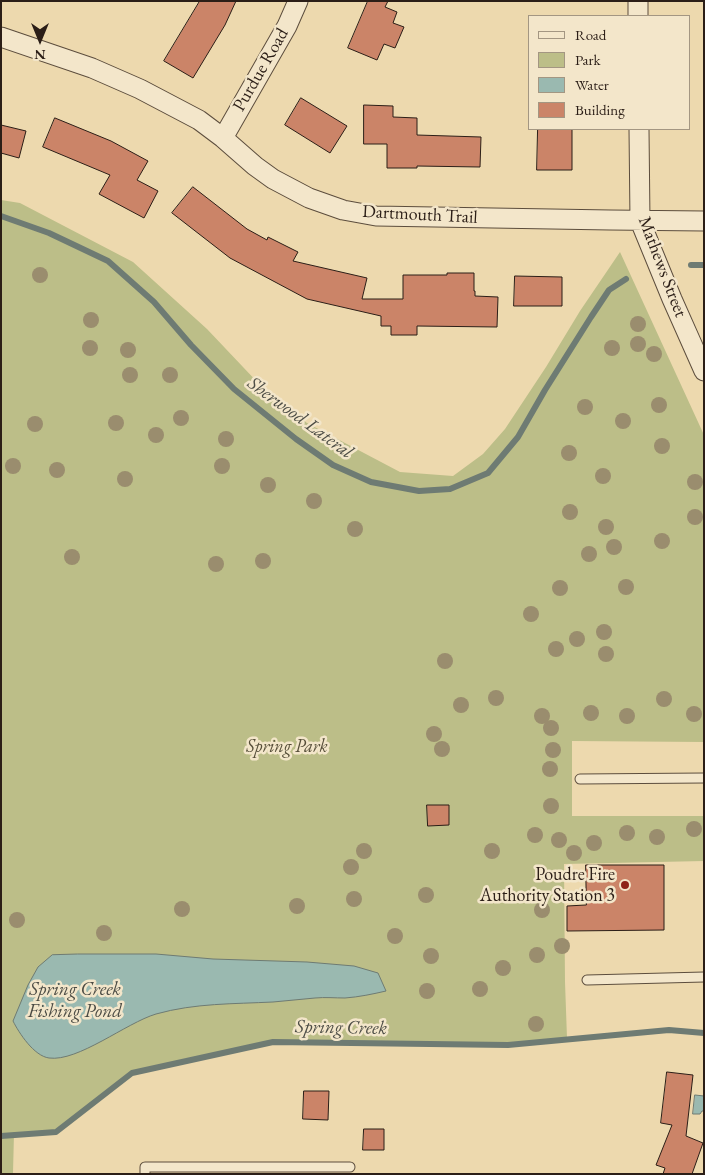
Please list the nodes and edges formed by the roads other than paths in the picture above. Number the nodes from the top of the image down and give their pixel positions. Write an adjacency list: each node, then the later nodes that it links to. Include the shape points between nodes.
1 (298, 1): 6 (street, Purdue Road)
2 (638, 1): 3 (street)
3 (638, 15)
4 (1, 37): 6 (street, Dartmouth Trail, via 92,68 140,89 199,120)
5 (639, 130): 7 (street, Mathews Street)
6 (223, 138): 7 (street, Dartmouth Trail, via 273,179 309,198 351,212 376,216)
7 (640, 221): 8 (street, Dartmouth Trail); 9 (street, Mathews Street)
8 (704, 221)
9 (704, 371)
10 (704, 778): 11 (lane)
11 (580, 779)
12 (704, 978): 13 (lane)
13 (587, 980)
14 (350, 1166): 15 (lane, via 145,1166)
15 (145, 1174)

